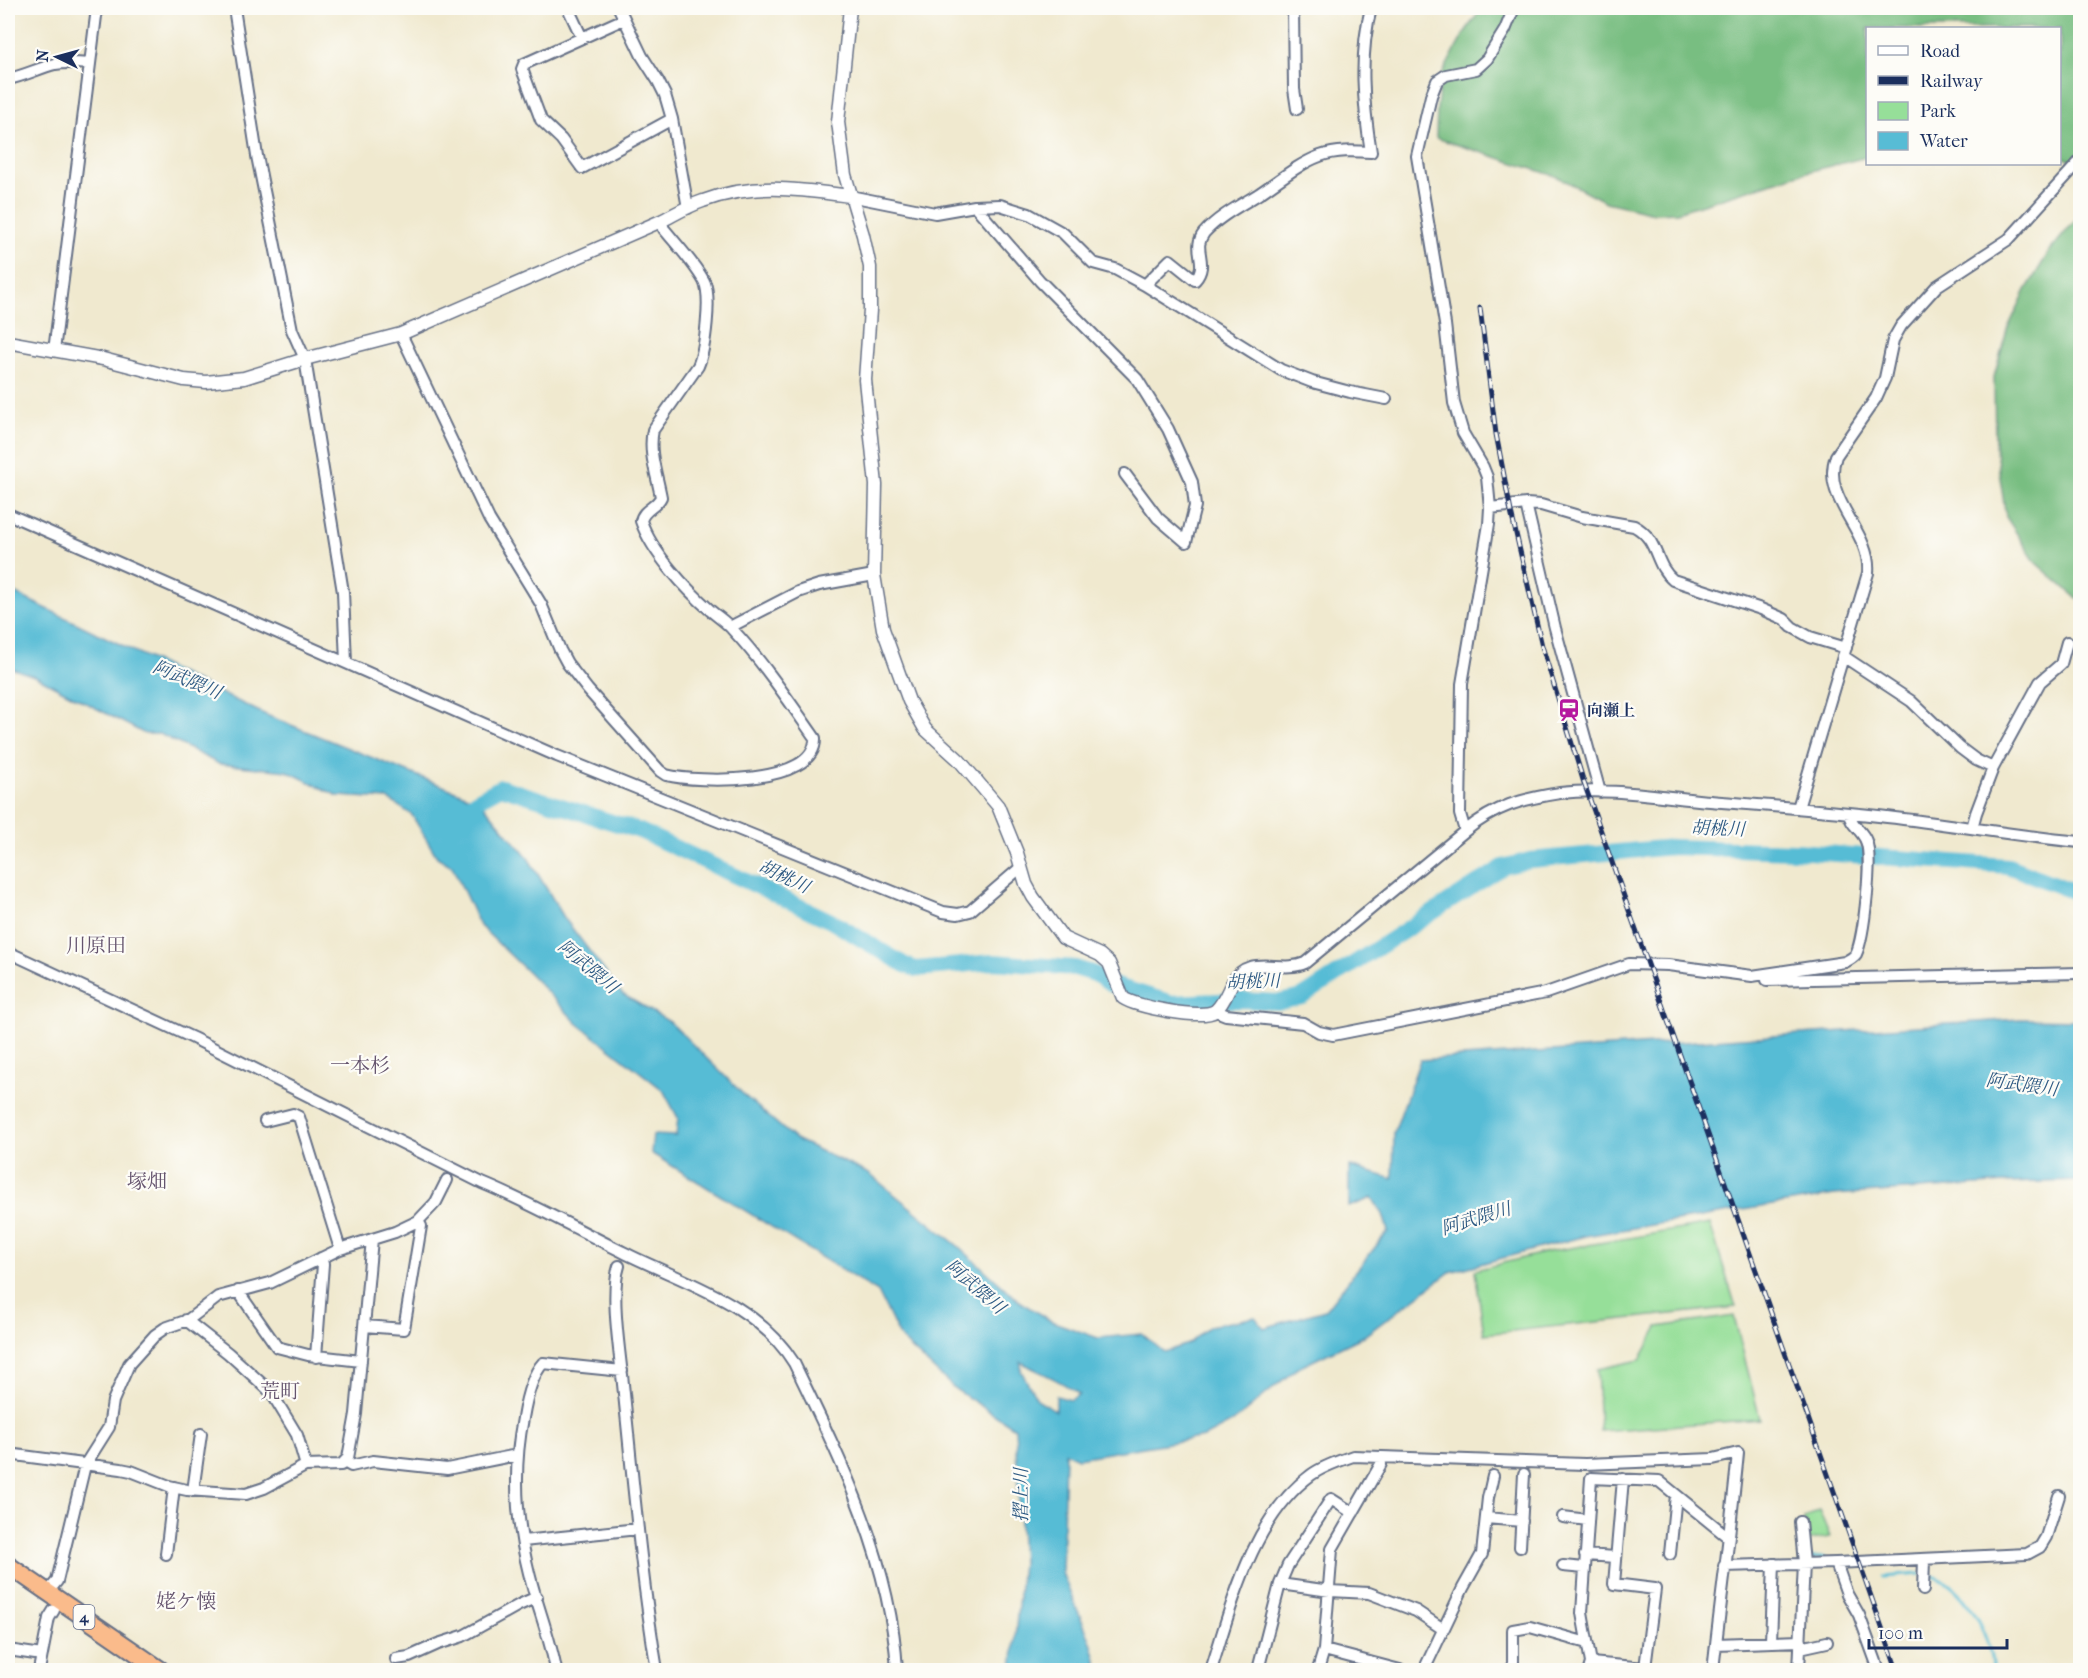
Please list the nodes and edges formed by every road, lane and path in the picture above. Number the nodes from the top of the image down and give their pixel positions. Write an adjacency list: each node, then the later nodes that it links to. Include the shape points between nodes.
1 (97, 8): 11 (street)
2 (234, 8): 24 (street, via 259,167 292,330)
3 (568, 8): 10 (street)
4 (620, 8): 9 (street)
5 (850, 8): 16 (street, via 838,122)
6 (1293, 8): 13 (street)
7 (1371, 8): 20 (street, via 1362,87 1371,152 1327,154 1289,173 1203,234 1198,245 1202,268 1195,280 1170,260)
8 (1514, 8): 28 (street, via 1487,59 1476,69 1446,75 1437,81 1417,156 1454,403 1463,434 1487,477)
9 (624, 19): 10 (street); 14 (street, via 658,81)
10 (582, 38): 14 (street, via 524,64 522,69 541,120 582,168)
11 (90, 64): 12 (street, via 63,62); 23 (street)
12 (8, 79)
13 (1297, 109)
14 (672, 119): 18 (street)
15 (2080, 161): 33 (street, via 2009,239 1937,286 1901,326 1876,398 1836,456 1832,481 1865,551 1868,568)
16 (850, 196): 17 (street, via 935,213); 18 (street, via 761,188 718,196); 30 (street, via 870,267 865,380 876,485)
17 (975, 206): 20 (street, via 1000,205 1029,214 1063,233 1093,263); 26 (street, via 1040,281 1137,379 1168,429 1192,482 1195,506 1186,542 1158,518)
18 (688, 208): 19 (street)
19 (661, 221): 21 (street); 31 (street, via 705,284 706,316 698,366 653,430 651,442 661,497 641,521 667,564)
20 (1145, 285): 25 (street, via 1281,370)
21 (402, 334): 24 (street); 31 (street, via 489,519 541,604 567,663 666,775 714,781 780,772 799,764 815,747 815,738 765,667)
22 (8, 342): 23 (street)
23 (54, 351): 24 (street, via 206,382 244,378)
24 (305, 359): 34 (street, via 343,592)
25 (1386, 399)
26 (1125, 474)
27 (1526, 504): 28 (street); 33 (street, via 1634,526 1651,542 1673,580 1761,609); 36 (street)
28 (1490, 508): 40 (street, via 1462,684 1460,814)
29 (8, 514): 34 (street)
30 (874, 575): 31 (street, via 798,592); 42 (street, via 883,629 909,701 925,729 959,759 998,806)
31 (730, 627)
32 (2067, 642): 35 (street, via 2061,663 2040,682)
33 (1844, 652): 35 (street, via 1911,701 1960,748); 37 (street)
34 (346, 662): 42 (street, via 556,756 943,912 970,911)
35 (1993, 768): 39 (street)
36 (1600, 792): 37 (street); 40 (street, via 1563,793 1507,804)
37 (1798, 808): 38 (street)
38 (1849, 813): 39 (street); 45 (street, via 1867,845 1864,925 1856,954 1839,964)
39 (1972, 828): 41 (street)
40 (1465, 831): 46 (street, via 1310,960 1294,967 1249,966 1236,975)
41 (2080, 842)
42 (1020, 868): 47 (street, via 1032,897 1063,938 1109,963 1123,999 1199,1014)
43 (8, 952): 120 (street, via 194,1038 482,1183 522,1199 733,1304 760,1323 794,1363 857,1501 887,1595)
44 (2080, 973): 45 (street, via 1768,980)
45 (1752, 976): 47 (street, via 1629,964 1546,993 1333,1035 1303,1023 1227,1015)
46 (1229, 988): 47 (street)
47 (1218, 1008)
48 (265, 1121): 52 (street, via 293,1114 299,1117)
49 (447, 1180): 50 (street, via 436,1202)
50 (418, 1221): 51 (street); 57 (street, via 421,1226 404,1329)
51 (372, 1239): 52 (street); 57 (street)
52 (340, 1249): 53 (street)
53 (321, 1258): 55 (street, via 270,1283); 58 (street)
54 (619, 1266): 60 (street, via 615,1285)
55 (238, 1291): 56 (street, via 218,1297); 58 (street, via 277,1347)
56 (186, 1320): 66 (street, via 155,1335 129,1364 113,1401 109,1427); 67 (street, via 272,1392 297,1435)
57 (364, 1326): 59 (street)
58 (316, 1356): 59 (street)
59 (361, 1361): 64 (street, via 356,1414)
60 (622, 1371): 63 (street, via 541,1364 527,1398); 81 (street)
61 (201, 1434): 72 (street)
62 (8, 1454): 66 (street)
63 (517, 1455): 64 (street, via 447,1468 373,1461 351,1466); 83 (street)
64 (344, 1462): 67 (street)
65 (1381, 1464): 75 (street)
66 (85, 1465): 71 (street, via 131,1470); 101 (street, via 57,1581)
67 (306, 1466): 72 (street, via 254,1493)
68 (1524, 1474): 79 (street)
69 (1493, 1476): 77 (street)
70 (1623, 1479): 73 (street, via 1659,1481); 78 (street, via 1592,1478); 88 (street)
71 (174, 1487): 72 (street); 85 (street)
72 (193, 1491)
73 (1676, 1495): 82 (street); 86 (street)
74 (2059, 1497): 89 (street, via 2043,1542 2027,1554)
75 (1353, 1513): 98 (street, via 1332,1499 1297,1550); 100 (street, via 1332,1549)
76 (1563, 1517): 78 (street)
77 (1486, 1518): 79 (street); 104 (street, via 1482,1554)
78 (1588, 1520): 87 (street)
79 (1522, 1521): 84 (street)
80 (1800, 1522): 90 (street)
81 (638, 1529): 83 (street); 119 (street)
82 (1728, 1537): 95 (street); 121 (street, via 1738,1454 1713,1459 1585,1464 1353,1456 1312,1474 1263,1533 1235,1594)
83 (523, 1541): 102 (street)
84 (1520, 1547)
85 (166, 1554)
86 (1670, 1554)
87 (1585, 1555): 88 (street); 96 (street)
88 (1616, 1557): 114 (street, via 1614,1584 1655,1589 1645,1668)
89 (1924, 1559): 91 (street); 99 (street)
90 (1804, 1563): 91 (street); 93 (street); 109 (street)
91 (1836, 1563): 129 (street)
92 (8, 1564): 101 (highway, 4)
93 (1774, 1564): 95 (street); 105 (street)
94 (1563, 1566): 96 (street)
95 (1724, 1566): 108 (street)
96 (1584, 1568): 107 (street, via 1582,1612)
97 (8, 1578): 103 (highway, 4)
98 (1280, 1584): 100 (street); 122 (street)
99 (1923, 1590)
100 (1330, 1591): 104 (street, via 1369,1593 1416,1611); 111 (street)
101 (48, 1592): 117 (highway, 4)
102 (537, 1597): 113 (street, via 463,1636); 118 (street)
103 (54, 1610): 112 (street); 116 (highway, 4)
104 (1443, 1629): 125 (street)
105 (1771, 1641): 108 (street); 109 (street)
106 (1827, 1642): 109 (street)
107 (1587, 1643): 114 (street); 126 (street, via 1530,1627 1514,1630)
108 (1716, 1644): 127 (street)
109 (1800, 1644): 128 (street)
110 (8, 1650): 112 (street)
111 (1324, 1650): 123 (street); 124 (street)
112 (42, 1655): 115 (street)
113 (396, 1659)
114 (1590, 1667)
115 (39, 1671)
116 (142, 1671)
117 (161, 1671)
118 (556, 1671)
119 (657, 1671)
120 (897, 1671)
121 (1211, 1671)
122 (1258, 1671)
123 (1318, 1671)
124 (1400, 1671)
125 (1424, 1671)
126 (1513, 1671)
127 (1713, 1671)
128 (1799, 1671)
129 (1879, 1671)

